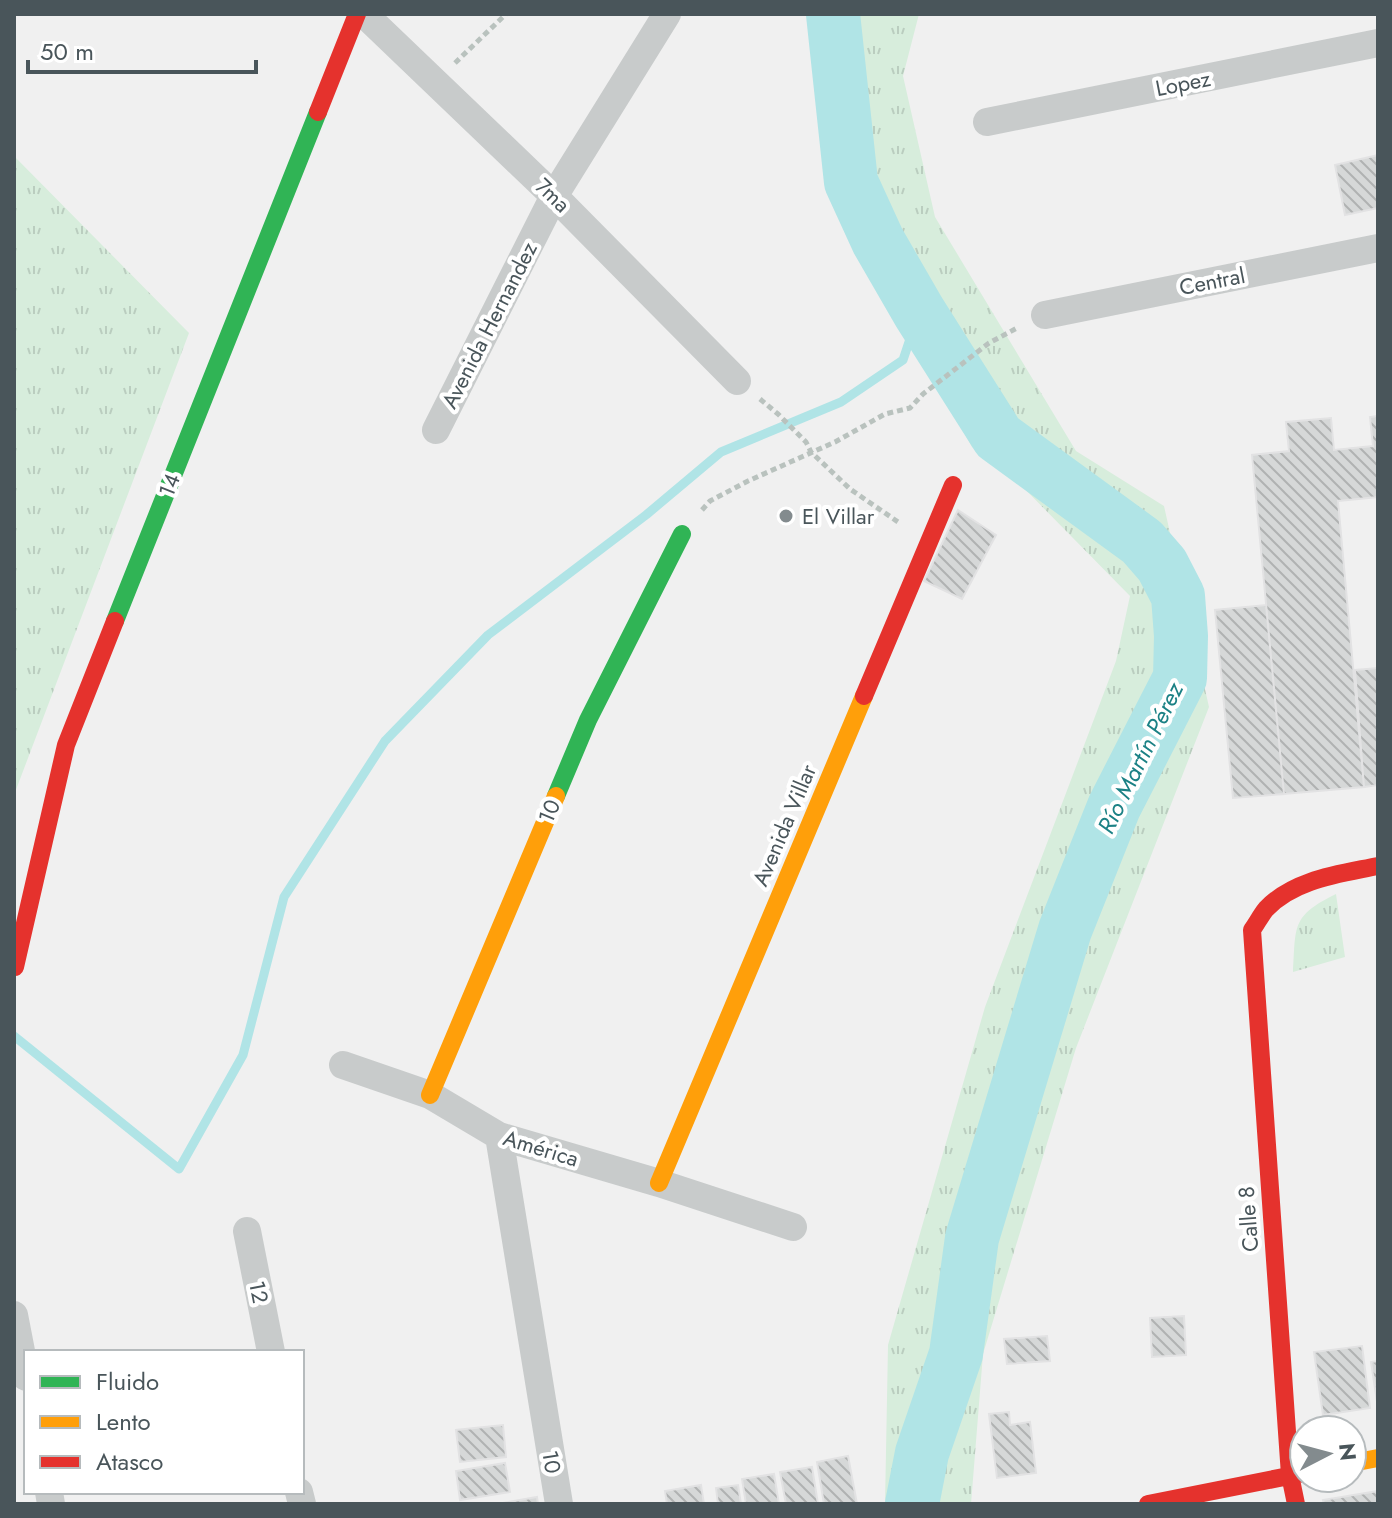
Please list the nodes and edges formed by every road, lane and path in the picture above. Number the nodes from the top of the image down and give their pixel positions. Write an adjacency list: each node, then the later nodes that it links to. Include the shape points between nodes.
1 (357, 14): 20 (street, 14, via 66,745)
2 (364, 14): 6 (street, 7ma)
3 (506, 14): 6 (path)
4 (667, 14): 8 (street, Avenida Hernandez)
5 (1378, 43): 7 (street, Lopez)
6 (435, 82): 8 (street, 7ma)
7 (987, 122)
8 (554, 196): 12 (street, 7ma); 14 (street, Avenida Hernandez)
9 (1378, 248): 10 (street, Central)
10 (1045, 315)
11 (989, 343): 15 (path, via 910,408 885,414)
12 (737, 381)
13 (778, 414): 15 (path)
14 (436, 430)
15 (811, 452): 17 (path, via 710,501); 18 (path, via 850,489)
16 (953, 485): 18 (street, Avenida Villar)
17 (682, 534): 22 (street, 10, via 588,720)
18 (929, 543): 24 (street, Avenida Villar)
19 (1378, 866): 30 (street, Calle 8, via 1297,888 1266,909 1252,930)
20 (15, 967)
21 (343, 1065): 22 (street, América)
22 (430, 1095): 23 (street, América)
23 (499, 1136): 24 (street, América); 32 (street, 10)
24 (659, 1183): 25 (street, América)
25 (793, 1227)
26 (247, 1231): 28 (street, 12)
27 (14, 1315): 29 (street)
28 (271, 1350)
29 (24, 1367)
30 (1292, 1414)
31 (1288, 1476): 33 (street)
32 (559, 1504)
33 (1148, 1504)

